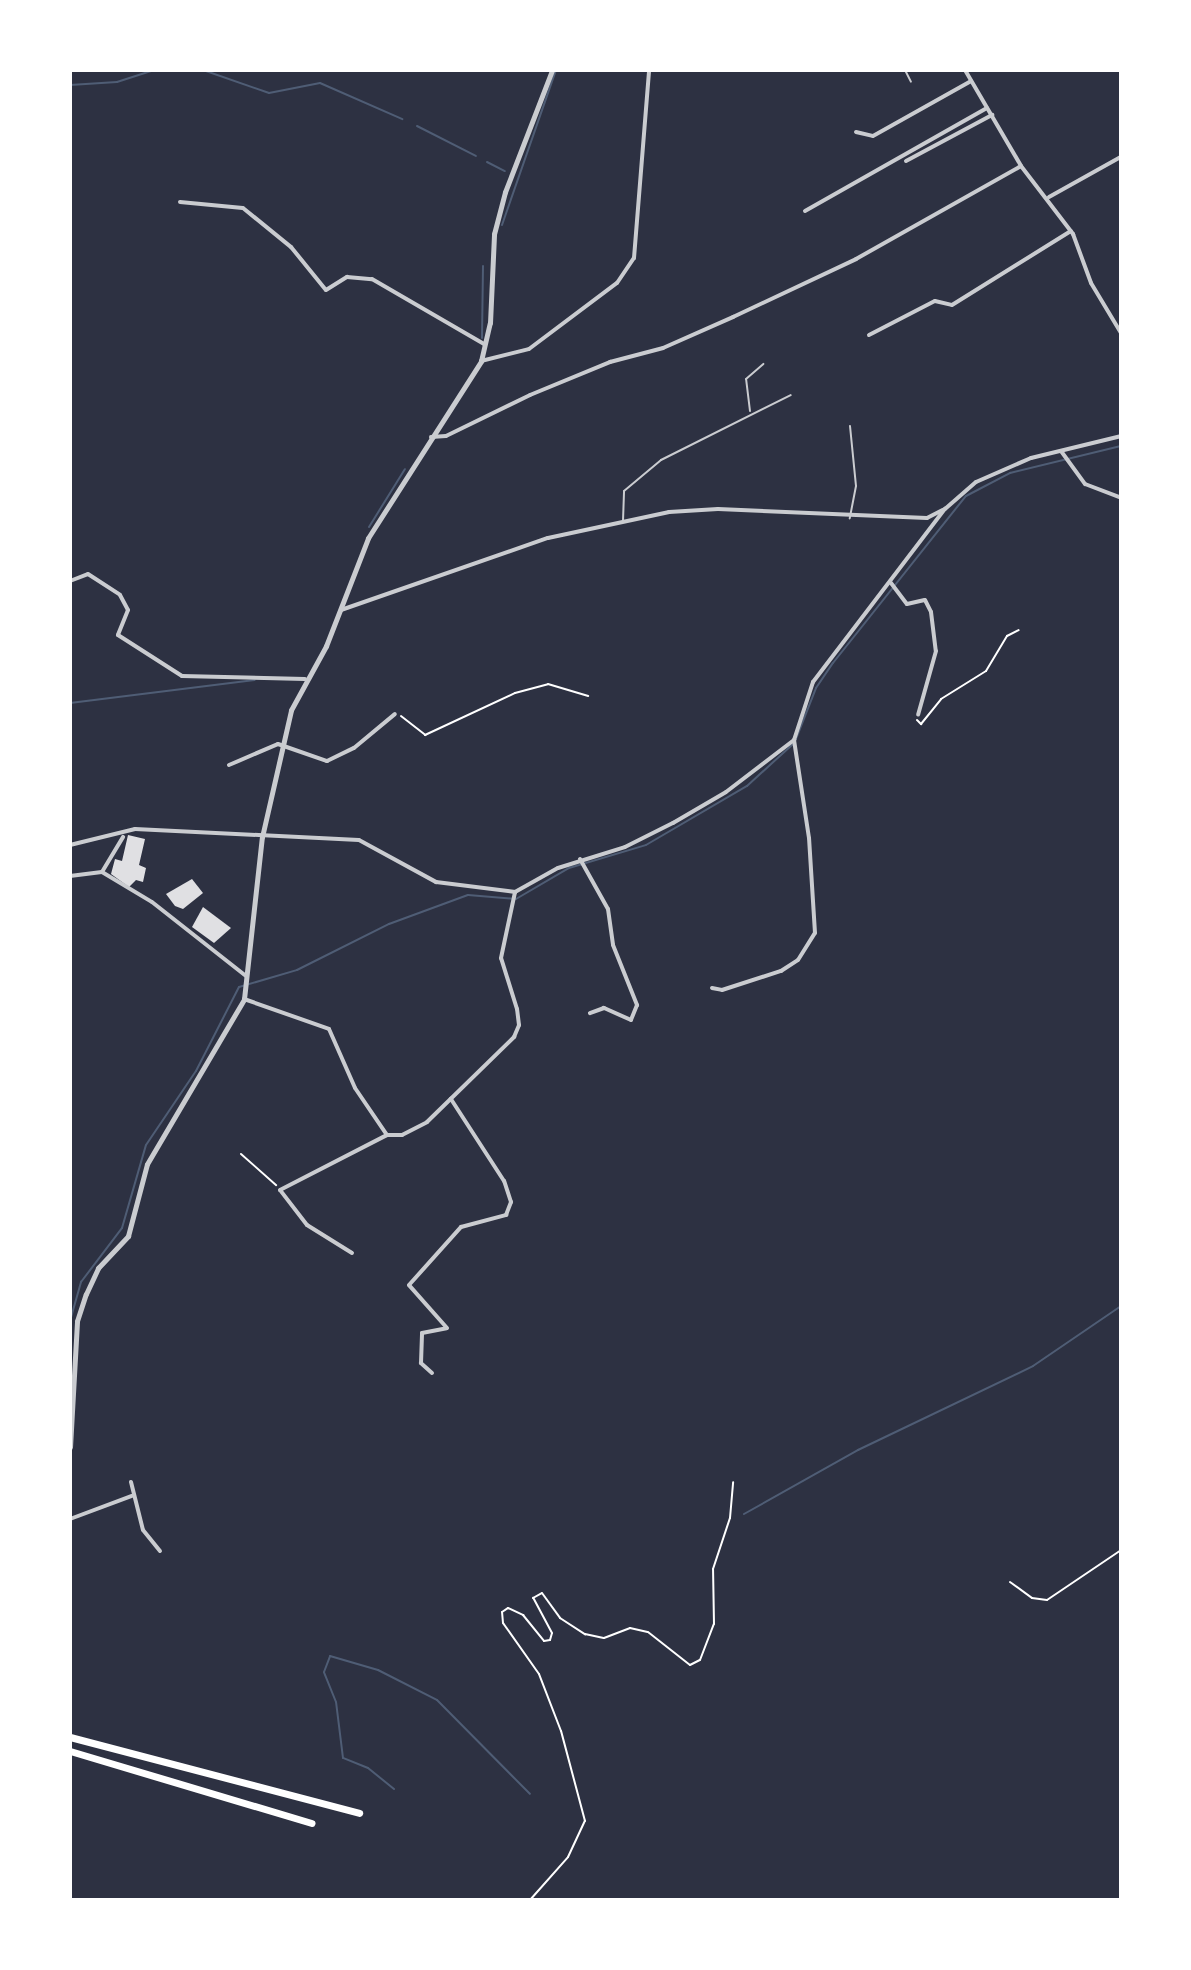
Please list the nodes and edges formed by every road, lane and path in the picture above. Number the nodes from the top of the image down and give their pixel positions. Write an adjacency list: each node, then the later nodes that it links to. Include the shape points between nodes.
1 (552, 70): 19 (street, via 494,234)
2 (649, 70): 20 (street, via 634,258 617,283 529,349)
3 (905, 70): 6 (lane)
4 (965, 70): 5 (street)
5 (971, 81): 7 (street); 9 (street, via 873,136)
6 (911, 82)
7 (987, 108): 8 (street); 15 (street)
8 (992, 115): 11 (street); 12 (street)
9 (856, 132)
10 (1121, 157): 13 (street)
11 (906, 161)
12 (1021, 166): 13 (street); 26 (street, via 856,259 733,317 530,395 446,436)
13 (1049, 197): 16 (street)
14 (180, 202): 19 (street, via 243,208 291,247 326,290 347,277 372,279)
15 (805, 211)
16 (1071, 231): 17 (street, via 1091,283); 18 (street, via 952,305 935,301)
17 (1121, 333)
18 (869, 335)
19 (486, 345): 20 (street)
20 (481, 361): 26 (street)
21 (763, 364): 23 (lane, via 746,379)
22 (791, 395): 23 (lane)
23 (750, 412): 31 (lane, via 661,460 630,484 624,491)
24 (850, 426): 30 (lane, via 856,486)
25 (1121, 436): 27 (street)
26 (431, 437): 34 (street, via 368,538)
27 (1063, 456): 28 (street, via 1085,484); 29 (street, via 998,469)
28 (1121, 498)
29 (945, 509): 30 (street, via 927,518); 33 (street)
30 (850, 518): 31 (street, via 718,509)
31 (623, 522): 34 (street, via 548,538)
32 (70, 581): 36 (street, via 88,574 120,595 128,610 118,635 182,676)
33 (895, 587): 39 (street, via 907,604 925,600 931,612 936,651); 40 (street, via 813,682)
34 (341, 610): 36 (street)
35 (1019, 630): 39 (path, via 1007,636 986,671 941,699 921,724)
36 (305, 679): 41 (street)
37 (588, 696): 38 (path, via 548,684 515,693 425,735)
38 (395, 714): 41 (street, via 354,748 327,761)
39 (918, 715)
40 (794, 742): 46 (street, via 673,823 625,847); 51 (street, via 809,838 815,933 798,960 781,971 722,990)
41 (282, 744): 42 (street); 44 (street)
42 (229, 765)
43 (124, 835): 44 (street, via 153,829); 45 (street); 47 (street)
44 (262, 837): 49 (street, via 359,840 436,882); 50 (street)
45 (70, 845)
46 (580, 860): 49 (street); 53 (street, via 608,909 613,945 637,1005 631,1020 604,1008)
47 (102, 872): 48 (street); 50 (street, via 152,902)
48 (70, 874)
49 (515, 894): 54 (street, via 501,958 517,1009 517,1032)
50 (246, 978): 52 (street)
51 (712, 988)
52 (244, 999): 55 (street, via 329,1029 355,1088); 59 (street, via 170,1119 147,1164 128,1236 98,1268)
53 (590, 1013)
54 (451, 1099): 55 (street, via 427,1122 402,1135); 60 (street, via 504,1181 511,1202 506,1215 461,1227 409,1285 447,1328 422,1333 421,1363)
55 (387, 1135): 57 (street)
56 (241, 1154): 57 (path)
57 (280, 1190): 58 (street, via 307,1225)
58 (352, 1253)
59 (74, 1320): 61 (street)
60 (432, 1373)
61 (70, 1447)
62 (131, 1482): 64 (street)
63 (733, 1482): 74 (path, via 730,1518 713,1569 714,1624 700,1660 690,1665 659,1638 639,1630 604,1638 585,1634 560,1618 542,1593 533,1598 552,1633 550,1640 544,1641 523,1615 508,1608 502,1612 503,1623 539,1674 585,1821 568,1857)
64 (132, 1496): 65 (street); 67 (street, via 143,1530)
65 (70, 1519)
66 (1121, 1550): 68 (path, via 1047,1600 1032,1598)
67 (160, 1551)
68 (1010, 1582)
69 (70, 1737): 70 (street); 72 (highway)
70 (88, 1746)
71 (70, 1751): 73 (highway)
72 (359, 1813)
73 (311, 1823)
74 (530, 1900)

